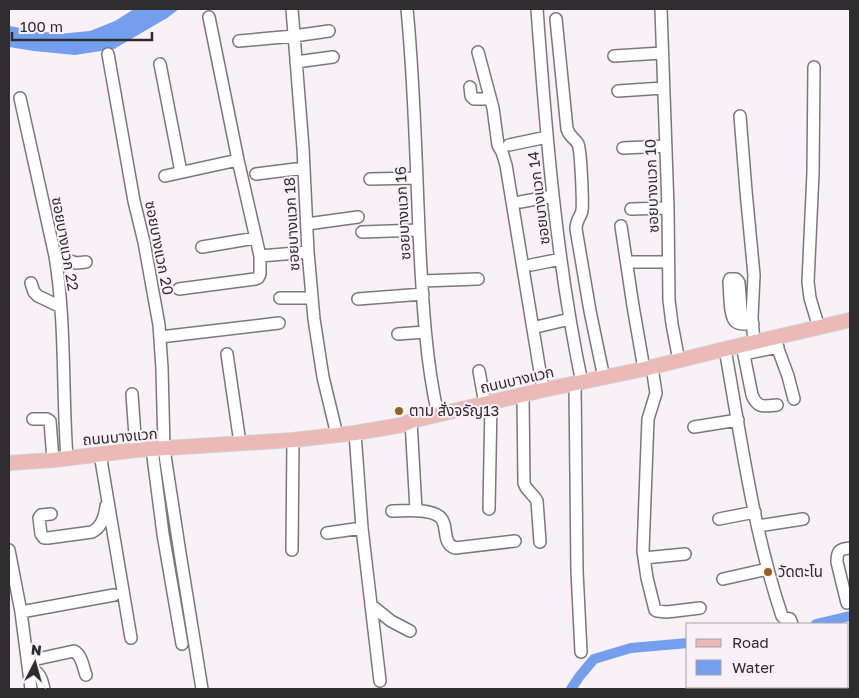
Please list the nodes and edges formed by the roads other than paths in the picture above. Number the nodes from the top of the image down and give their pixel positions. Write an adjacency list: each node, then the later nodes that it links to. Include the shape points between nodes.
1 (292, 9): 8 (street, ซอยบางแวก 18)
2 (407, 9): 33 (street, ซอยบางแวก 16)
3 (537, 9): 24 (street, ซอยบางแวก 14)
4 (660, 9): 11 (street, ซอยบางแวก 10)
5 (209, 17): 28 (street)
6 (556, 19): 78 (street, via 567,129 579,150 582,210 576,229)
7 (329, 31): 8 (street)
8 (294, 36): 9 (street); 15 (street, ซอยบางแวก 18)
9 (239, 41)
10 (478, 52): 22 (street)
11 (662, 53): 13 (street); 19 (street, ซอยบางแวก 10)
12 (108, 54): 70 (street, ซอยบางแวก 20)
13 (614, 56)
14 (333, 57): 15 (street)
15 (296, 62): 29 (street, ซอยบางแวก 18)
16 (160, 64): 30 (street)
17 (814, 67): 67 (street, via 808,282)
18 (470, 87): 22 (street, via 474,99)
19 (663, 88): 20 (street); 26 (street, ซอยบางแวก 10)
20 (618, 91)
21 (20, 98): 47 (street, ซอยบางแวก 22)
22 (490, 99): 80 (street, via 498,145 506,165)
23 (740, 116): 72 (street, via 754,275)
24 (547, 137): 25 (street); 35 (street, ซอยบางแวก 14)
25 (509, 145)
26 (666, 146): 27 (street); 37 (street, ซอยบางแวก 10)
27 (623, 148)
28 (238, 160): 30 (street); 44 (street)
29 (304, 168): 31 (street); 40 (street, ซอยบางแวก 18)
30 (181, 172): 32 (street)
31 (256, 174)
32 (165, 176)
33 (417, 178): 34 (street); 42 (street, ซอยบางแวก 16)
34 (370, 179)
35 (553, 196): 36 (street); 49 (street, ซอยบางแวก 14)
36 (520, 202)
37 (668, 208): 38 (street); 52 (street, ซอยบางแวก 10)
38 (631, 209)
39 (358, 217): 40 (street)
40 (307, 224): 46 (street, ซอยบางแวก 18)
41 (621, 226): 76 (street, via 633,306)
42 (419, 230): 43 (street); 55 (street, ซอยบางแวก 16)
43 (362, 232)
44 (256, 238): 45 (street); 48 (street)
45 (202, 246)
46 (308, 252): 48 (street); 60 (street, ซอยบางแวก 18)
47 (55, 256): 50 (street, via 76,263); 62 (street, ซอยบางแวก 22)
48 (260, 256): 57 (street, via 258,278)
49 (561, 259): 53 (street); 63 (street, ซอยบางแวก 14)
50 (86, 262)
51 (632, 262): 52 (street)
52 (668, 262): 75 (street, ซอยบางแวก 10, via 669,300)
53 (532, 265)
54 (478, 279): 55 (street)
55 (422, 281): 58 (street, ซอยบางแวก 16)
56 (31, 283): 62 (street, via 38,296)
57 (179, 289)
58 (423, 294): 61 (street); 68 (street, ซอยบางแวก 16)
59 (280, 298): 60 (street)
60 (312, 298): 92 (street, ซอยบางแวก 18, via 323,377)
61 (358, 299)
62 (61, 307): 98 (street, ซอยบางแวก 22)
63 (570, 320): 66 (street); 79 (street, ซอยบางแวก 14)
64 (279, 323): 70 (street)
65 (849, 323): 67 (main road, ถนนบางแวก)
66 (536, 327)
67 (819, 328): 71 (main road, ถนนบางแวก)
68 (425, 332): 69 (street); 86 (street, ซอยบางแวก 16)
69 (398, 334)
70 (160, 337): 95 (street, ซอยบางแวก 20, via 162,368)
71 (776, 342): 72 (main road, ถนนบางแวก); 83 (street)
72 (747, 347): 73 (main road, ถนนบางแวก); 85 (street, via 755,402 765,406)
73 (725, 349): 75 (main road, ถนนบางแวก); 88 (street)
74 (227, 354): 94 (street)
75 (679, 361): 76 (main road, ถนนบางแวก)
76 (648, 368): 78 (main road, ถนนบางแวก); 118 (street, via 656,393 648,419)
77 (479, 371): 84 (street)
78 (604, 378): 79 (main road, ถนนบางแวก)
79 (579, 383): 80 (main road, ถนนบางแวก); 130 (street, ซอยบางแวก 14, via 577,571)
80 (544, 390): 82 (main road, ถนนบางแวก)
81 (132, 394): 96 (street)
82 (523, 396): 84 (main road, ถนนบางแวก); 113 (street, via 524,483 537,501)
83 (794, 399)
84 (488, 404): 86 (main road, ถนนบางแวก); 102 (street)
85 (776, 404)
86 (438, 415): 89 (main road, ถนนบางแวก)
87 (33, 419): 99 (street, via 50,421)
88 (738, 420): 90 (street); 105 (street)
89 (411, 422): 91 (main road, ถนนบางแวก); 103 (street)
90 (694, 427)
91 (355, 433): 92 (main road, ถนนบางแวก); 110 (street)
92 (337, 436): 93 (main road, ถนนบางแวก)
93 (293, 440): 94 (main road, ถนนบางแวก); 116 (street)
94 (240, 443): 95 (main road, ถนนบางแวก)
95 (158, 449): 96 (main road, ถนนบางแวก); 129 (street, via 164,544); 136 (street, via 180,553)
96 (136, 450): 97 (main road, ถนนบางแวก)
97 (100, 454): 98 (main road, ถนนบางแวก); 101 (street)
98 (67, 458): 99 (main road, ถนนบางแวก)
99 (53, 460): 100 (main road, ถนนบางแวก)
100 (9, 463)
101 (106, 497): 106 (street, via 102,522 92,532 44,538 39,518); 128 (street)
102 (489, 509)
103 (416, 510): 104 (street); 112 (street, via 439,516 447,539 455,548)
104 (392, 511)
105 (755, 512): 107 (street); 109 (street)
106 (52, 514)
107 (719, 519)
108 (802, 519): 109 (street)
109 (758, 526): 119 (street)
110 (362, 528): 111 (street); 123 (street)
111 (327, 533)
112 (515, 541)
113 (540, 542)
114 (850, 548): 122 (street, via 842,549 837,556)
115 (9, 550): 125 (street)
116 (292, 550)
117 (686, 554): 118 (street)
118 (644, 558): 124 (street, via 655,610 668,612)
119 (768, 569): 120 (street); 126 (street, via 782,616)
120 (723, 579)
121 (114, 595): 125 (street)
122 (847, 603)
123 (371, 606): 127 (street); 133 (street)
124 (700, 608)
125 (21, 612): 131 (street)
126 (792, 623)
127 (410, 631)
128 (131, 638)
129 (182, 644)
130 (581, 652)
131 (28, 666): 132 (street, via 74,651 80,656); 134 (street); 135 (street, via 41,677)
132 (86, 675)
133 (380, 681)
134 (31, 689)
135 (44, 689)
136 (202, 689)

